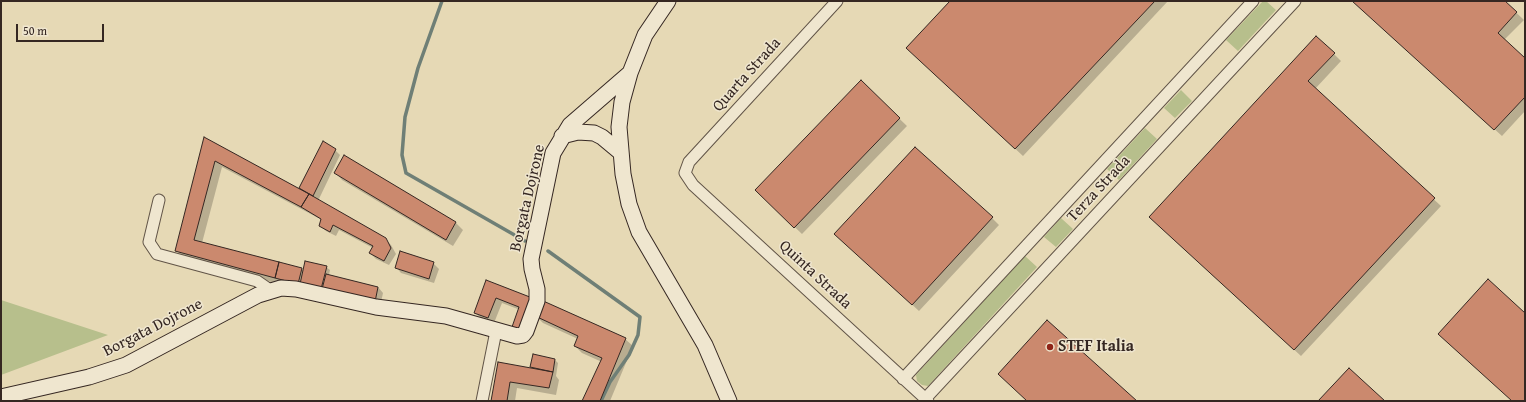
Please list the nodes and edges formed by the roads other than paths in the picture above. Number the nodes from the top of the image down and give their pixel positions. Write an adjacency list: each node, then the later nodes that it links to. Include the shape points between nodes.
1 (668, 1): 5 (street, via 645,35)
2 (837, 1): 8 (street, Quarta Strada, via 689,162)
3 (1253, 1): 12 (street, Terza Strada)
4 (1295, 1): 14 (street, Terza Strada)
5 (630, 73): 6 (street, Borgata Dojrone, via 577,118); 7 (street, via 622,102)
6 (562, 136): 7 (street, Borgata Dojrone, via 578,132 594,133); 11 (street, Borgata Dojrone, via 553,153 531,259 537,301 523,335)
7 (620, 152): 16 (street, via 629,204 639,232 705,345)
8 (685, 173): 12 (street, Quinta Strada, via 694,185)
9 (159, 200): 10 (street, via 149,242 157,254 258,281)
10 (270, 290): 11 (street, Borgata Dojrone, via 296,289 376,307 446,316); 13 (street, Borgata Dojrone, via 126,365 89,377)
11 (496, 331): 15 (street)
12 (903, 379): 14 (street, Quinta Strada)
13 (1, 398)
14 (927, 400)
15 (482, 401)
16 (729, 401)

